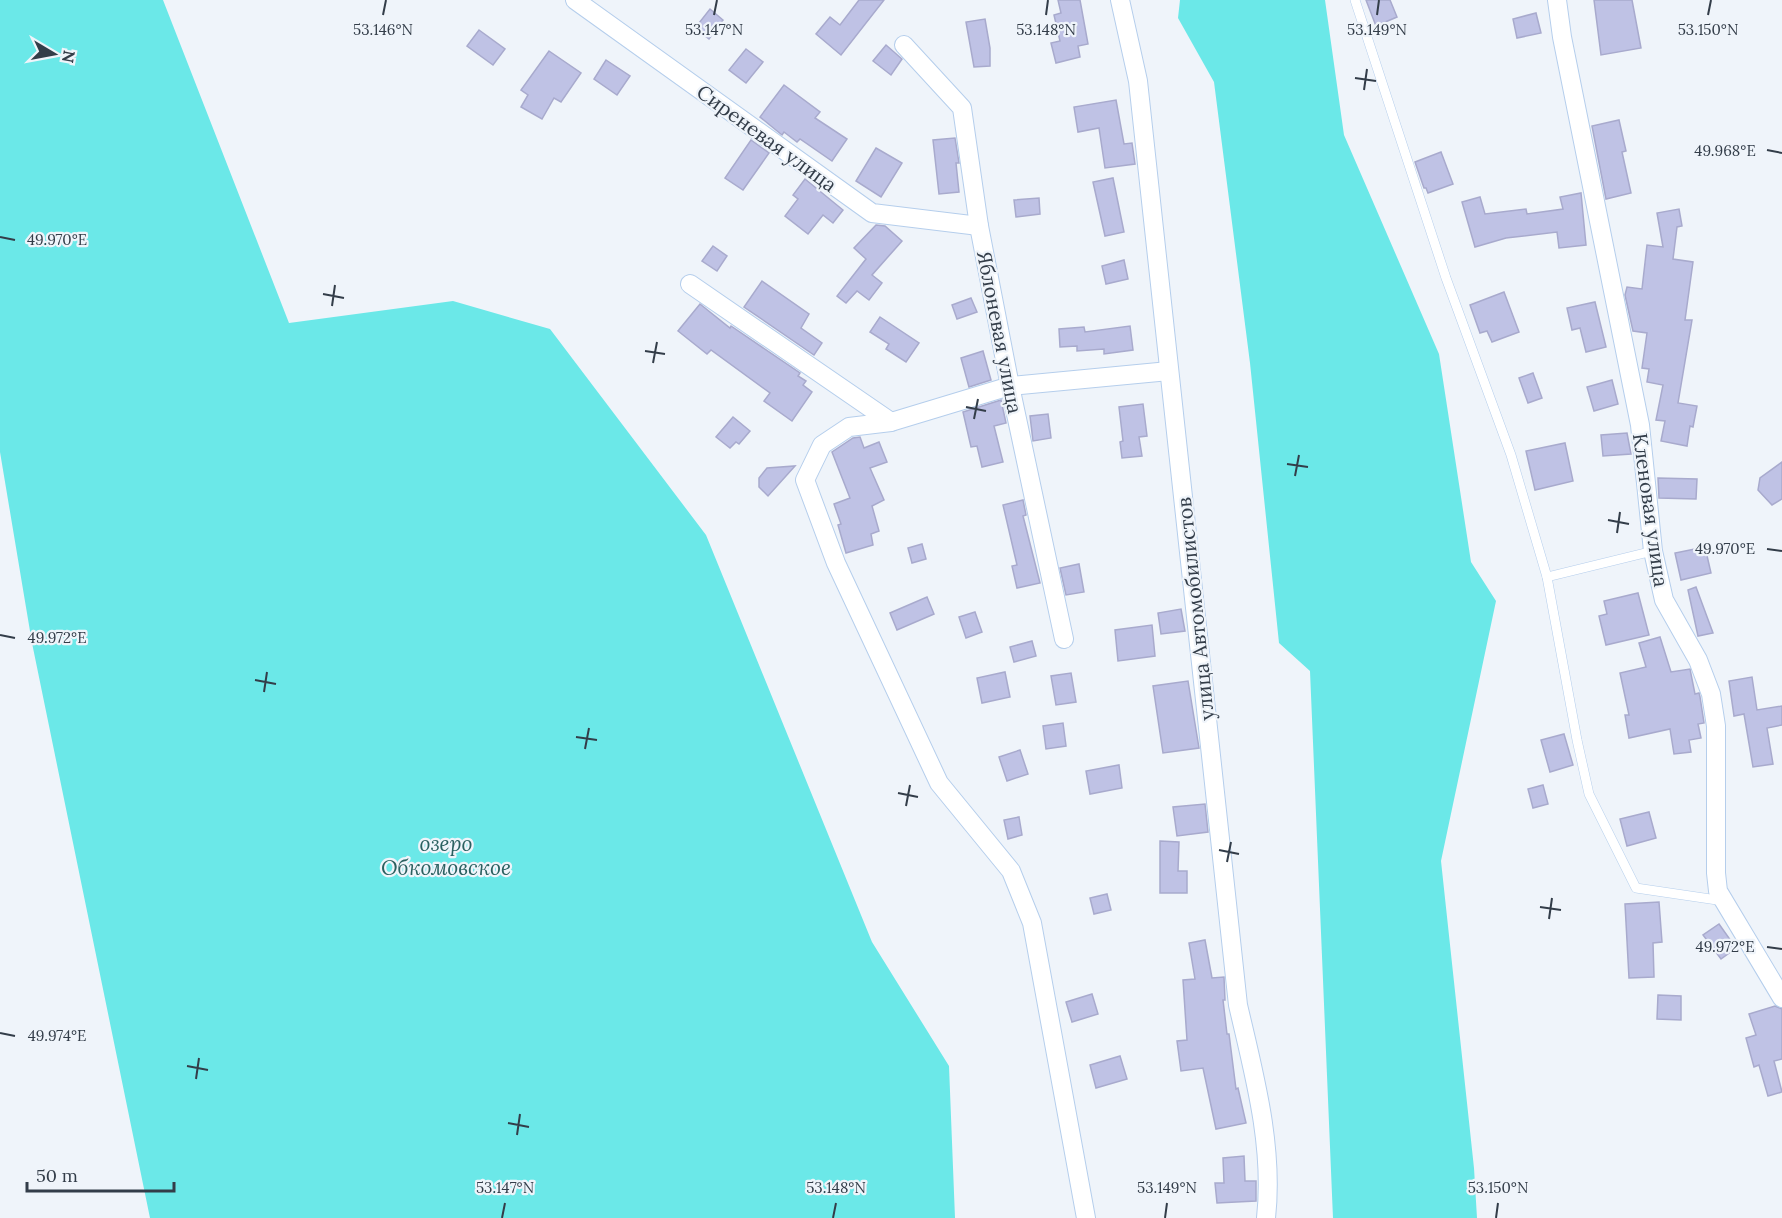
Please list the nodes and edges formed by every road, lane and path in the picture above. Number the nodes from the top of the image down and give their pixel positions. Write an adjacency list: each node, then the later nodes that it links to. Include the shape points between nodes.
1 (575, 0): 6 (street, Сиреневая улица, via 872,213)
2 (1120, 0): 8 (street, улица Автомобилистов, via 1138,81)
3 (1355, 0): 12 (lane, via 1446,278 1511,455)
4 (1557, 0): 11 (street, Кленовая улица, via 1640,424)
5 (904, 45): 6 (street, Яблоневая улица, via 962,108)
6 (979, 226): 9 (street, Яблоневая улица)
7 (690, 284): 10 (street)
8 (1169, 371): 9 (street); 17 (street, улица Автомобилистов, via 1238,1005 1261,1104 1269,1190)
9 (1010, 386): 10 (street); 13 (street, Яблоневая улица)
10 (891, 422): 16 (street, via 849,427 822,445 805,480 836,563 939,783 1011,872 1032,923)
11 (1653, 551): 12 (lane); 14 (street, Кленовая улица, via 1664,600 1698,660 1711,694 1716,726 1716,873 1718,891)
12 (1546, 577): 14 (lane, via 1589,794 1632,882 1636,888)
13 (1064, 639)
14 (1724, 901): 15 (street, Кленовая улица)
15 (1782, 998)
16 (1086, 1218)
17 (1266, 1218)

